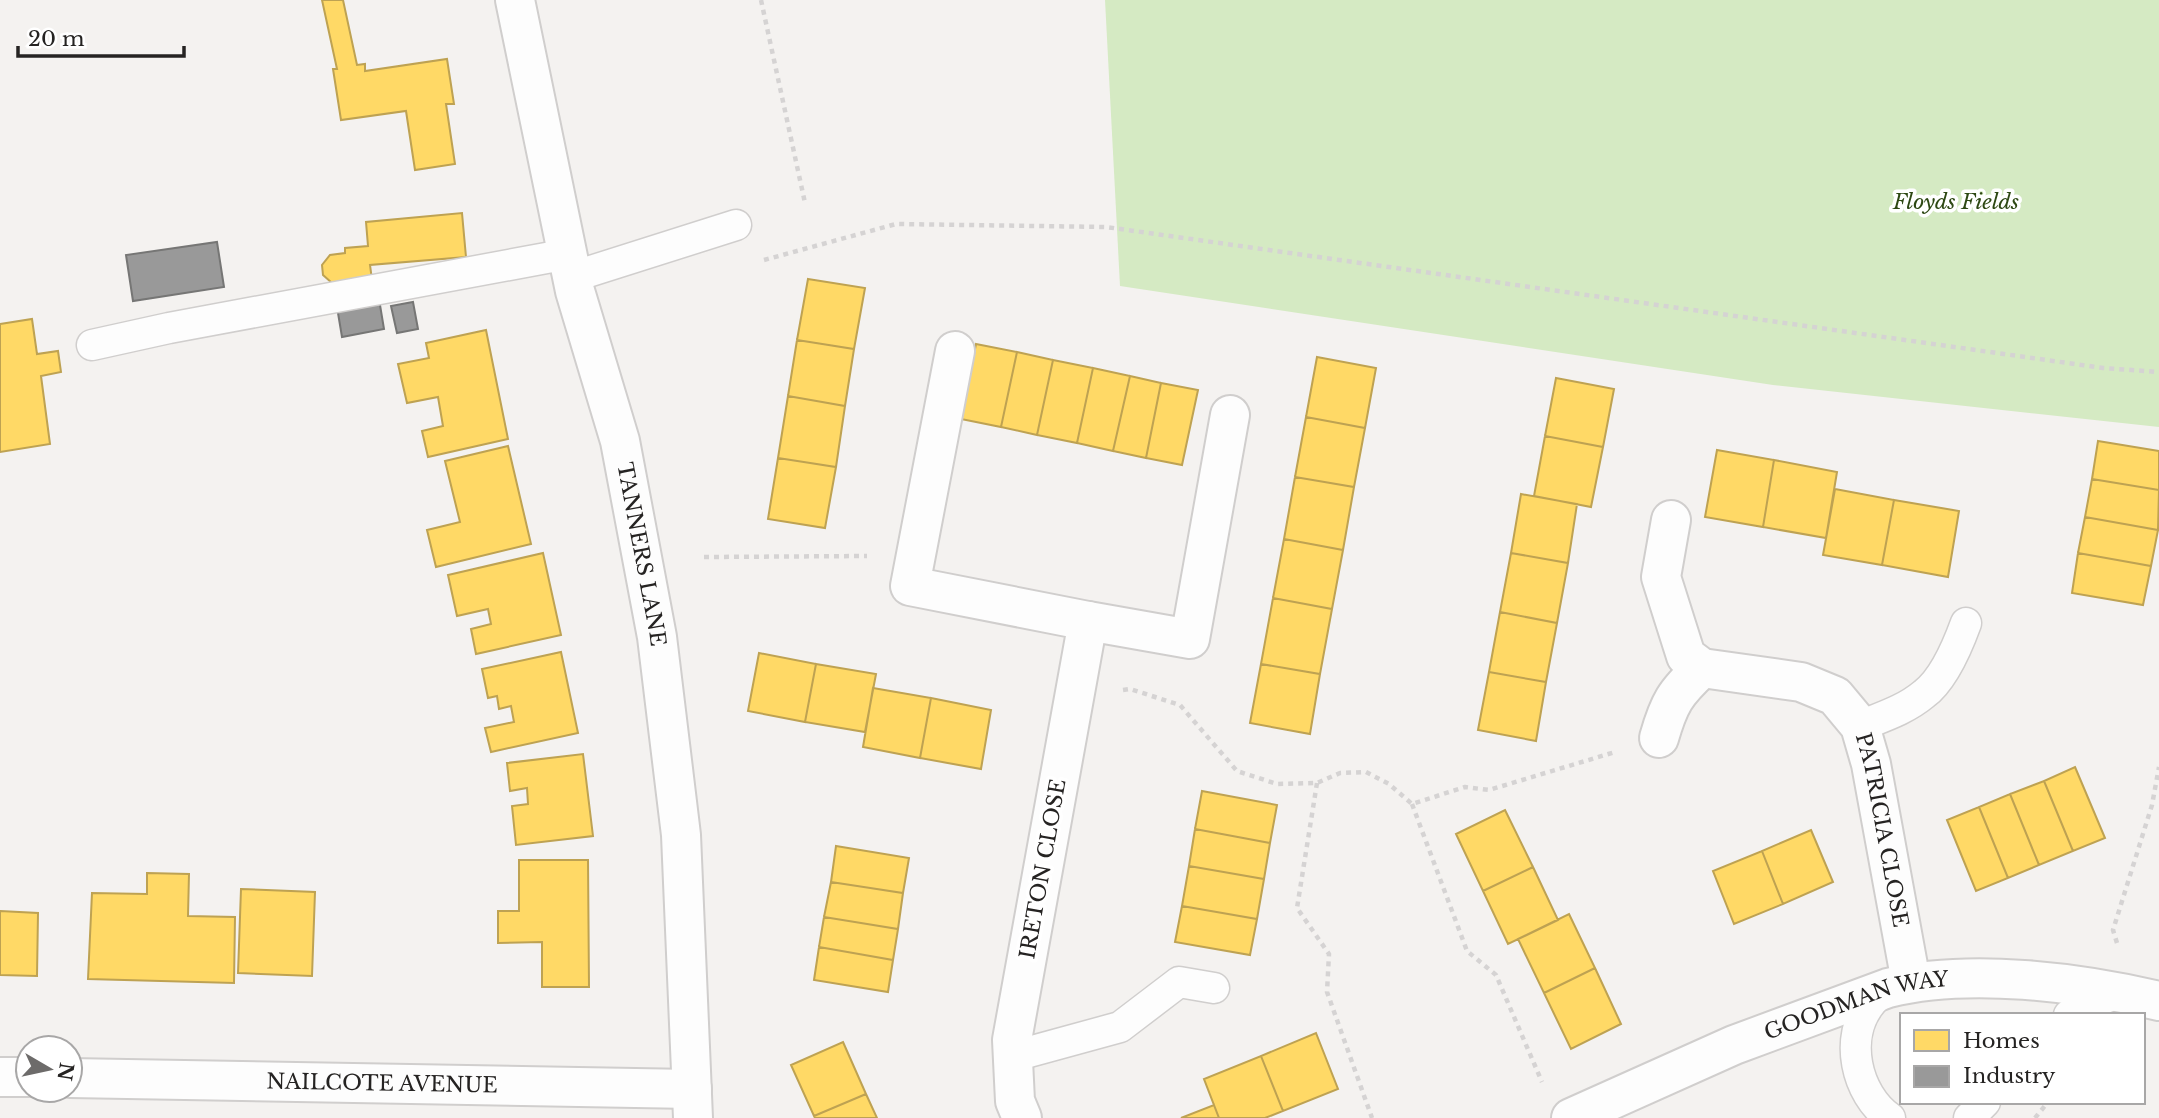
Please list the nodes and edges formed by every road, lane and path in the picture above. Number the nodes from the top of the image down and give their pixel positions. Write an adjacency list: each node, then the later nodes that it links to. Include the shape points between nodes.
1 (515, 0): 6 (street, TANNERS LANE)
2 (761, 0): 3 (path)
3 (805, 203)
4 (736, 225): 6 (lane)
5 (751, 264): 9 (path, via 897,225 1106,227 2103,368)
6 (570, 266): 7 (lane, via 183,326); 29 (street, TANNERS LANE, via 620,440 657,637 681,835)
7 (92, 345)
8 (955, 351): 12 (street)
9 (2159, 372)
10 (1230, 415): 14 (street, via 1189,639)
11 (1671, 520): 16 (street, via 1661,577 1686,656)
12 (917, 556): 13 (path); 14 (street, via 910,586)
13 (704, 557)
14 (1088, 621): 17 (street, IRETON CLOSE)
15 (1966, 623): 18 (lane, via 1955,653 1926,693 1898,711)
16 (1702, 668): 18 (street, PATRICIA CLOSE, via 1801,682 1835,696); 19 (street, via 1681,687)
17 (1073, 695): 21 (path, via 1130,689 1180,705 1237,771 1278,784); 27 (street, IRETON CLOSE, via 1012,1040)
18 (1860, 726): 23 (street, PATRICIA CLOSE, via 1871,764)
19 (1659, 738): 22 (path, via 1489,790 1465,787)
20 (2159, 766): 25 (path, via 2152,804 2113,930)
21 (1317, 783): 22 (path, via 1340,773 1366,772); 34 (path, via 1297,908 1329,954 1326,992)
22 (1412, 804): 32 (path, via 1467,951 1496,975)
23 (1900, 985): 25 (street, GOODMAN WAY, via 2023,980); 32 (street, GOODMAN WAY); 35 (lane, via 1871,1003 1856,1038 1863,1084 1879,1110)
24 (1214, 988): 27 (lane, via 1179,982 1120,1027)
25 (2137, 996): 26 (lane, via 2084,1006)
26 (2072, 1013)
27 (1014, 1056): 33 (street, IRETON CLOSE, via 1015,1101)
28 (84, 1079): 29 (street, NAILCOTE AVENUE)
29 (693, 1104)
30 (1983, 1104): 36 (lane)
31 (2046, 1104): 37 (path)
32 (1559, 1106)
33 (1022, 1118)
34 (1373, 1118)
35 (1890, 1118)
36 (1969, 1118)
37 (2035, 1118)

